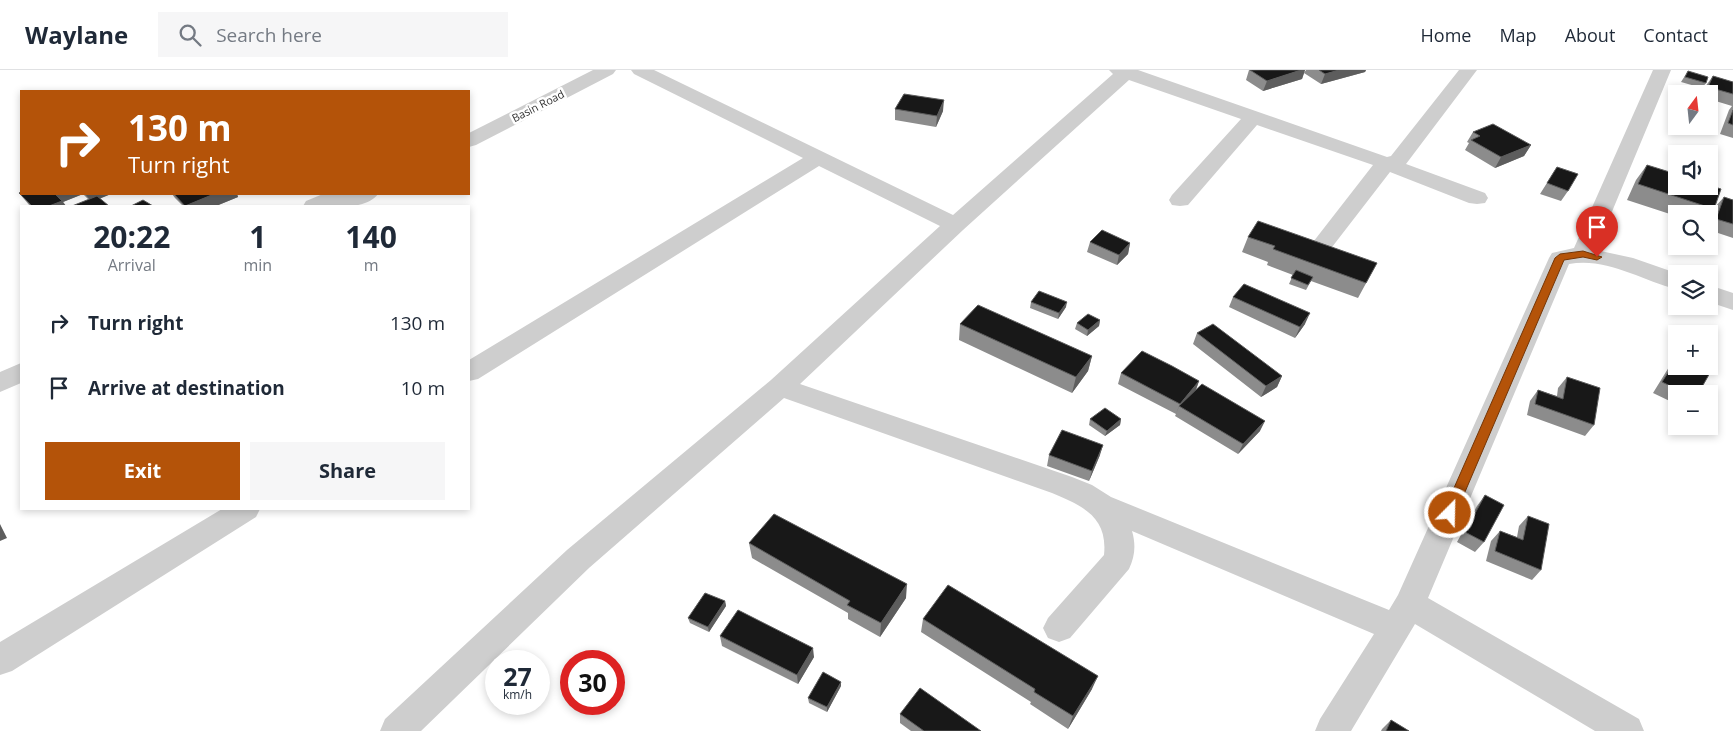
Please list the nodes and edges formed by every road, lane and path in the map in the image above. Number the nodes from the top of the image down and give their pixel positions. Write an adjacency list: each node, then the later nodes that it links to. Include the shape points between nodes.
1 (585, 70): 8 (street, Basin Road)
2 (607, 70): 9 (street, Basin Road)
3 (640, 70): 10 (street)
4 (1468, 70): 11 (street, via 1398,161)
5 (1662, 70): 20 (street)
6 (1124, 71): 7 (street); 18 (street)
7 (1253, 117): 11 (street); 15 (street)
8 (470, 128)
9 (470, 140)
10 (818, 158): 18 (street); 26 (street)
11 (1386, 163): 14 (street); 19 (street)
12 (337, 195): 16 (street)
13 (365, 195): 17 (street)
14 (1477, 198)
15 (1180, 200)
16 (316, 205)
17 (345, 205)
18 (955, 225): 29 (street)
19 (1321, 246)
20 (1583, 254): 21 (street, via 1625,263); 32 (street, via 1560,258)
21 (1668, 278)
22 (1718, 296): 23 (street)
23 (1733, 302)
24 (20, 354): 25 (street)
25 (0, 364)
26 (470, 371)
27 (20, 373): 28 (street)
28 (0, 383)
29 (780, 387): 30 (street, via 1062,484); 35 (street, via 578,559)
30 (1101, 505): 32 (street); 33 (street, via 1115,521 1120,542 1118,560)
31 (244, 510): 34 (street)
32 (1403, 616): 36 (street); 37 (street)
33 (1059, 628)
34 (0, 660)
35 (397, 731)
36 (1332, 731)
37 (1627, 731)

